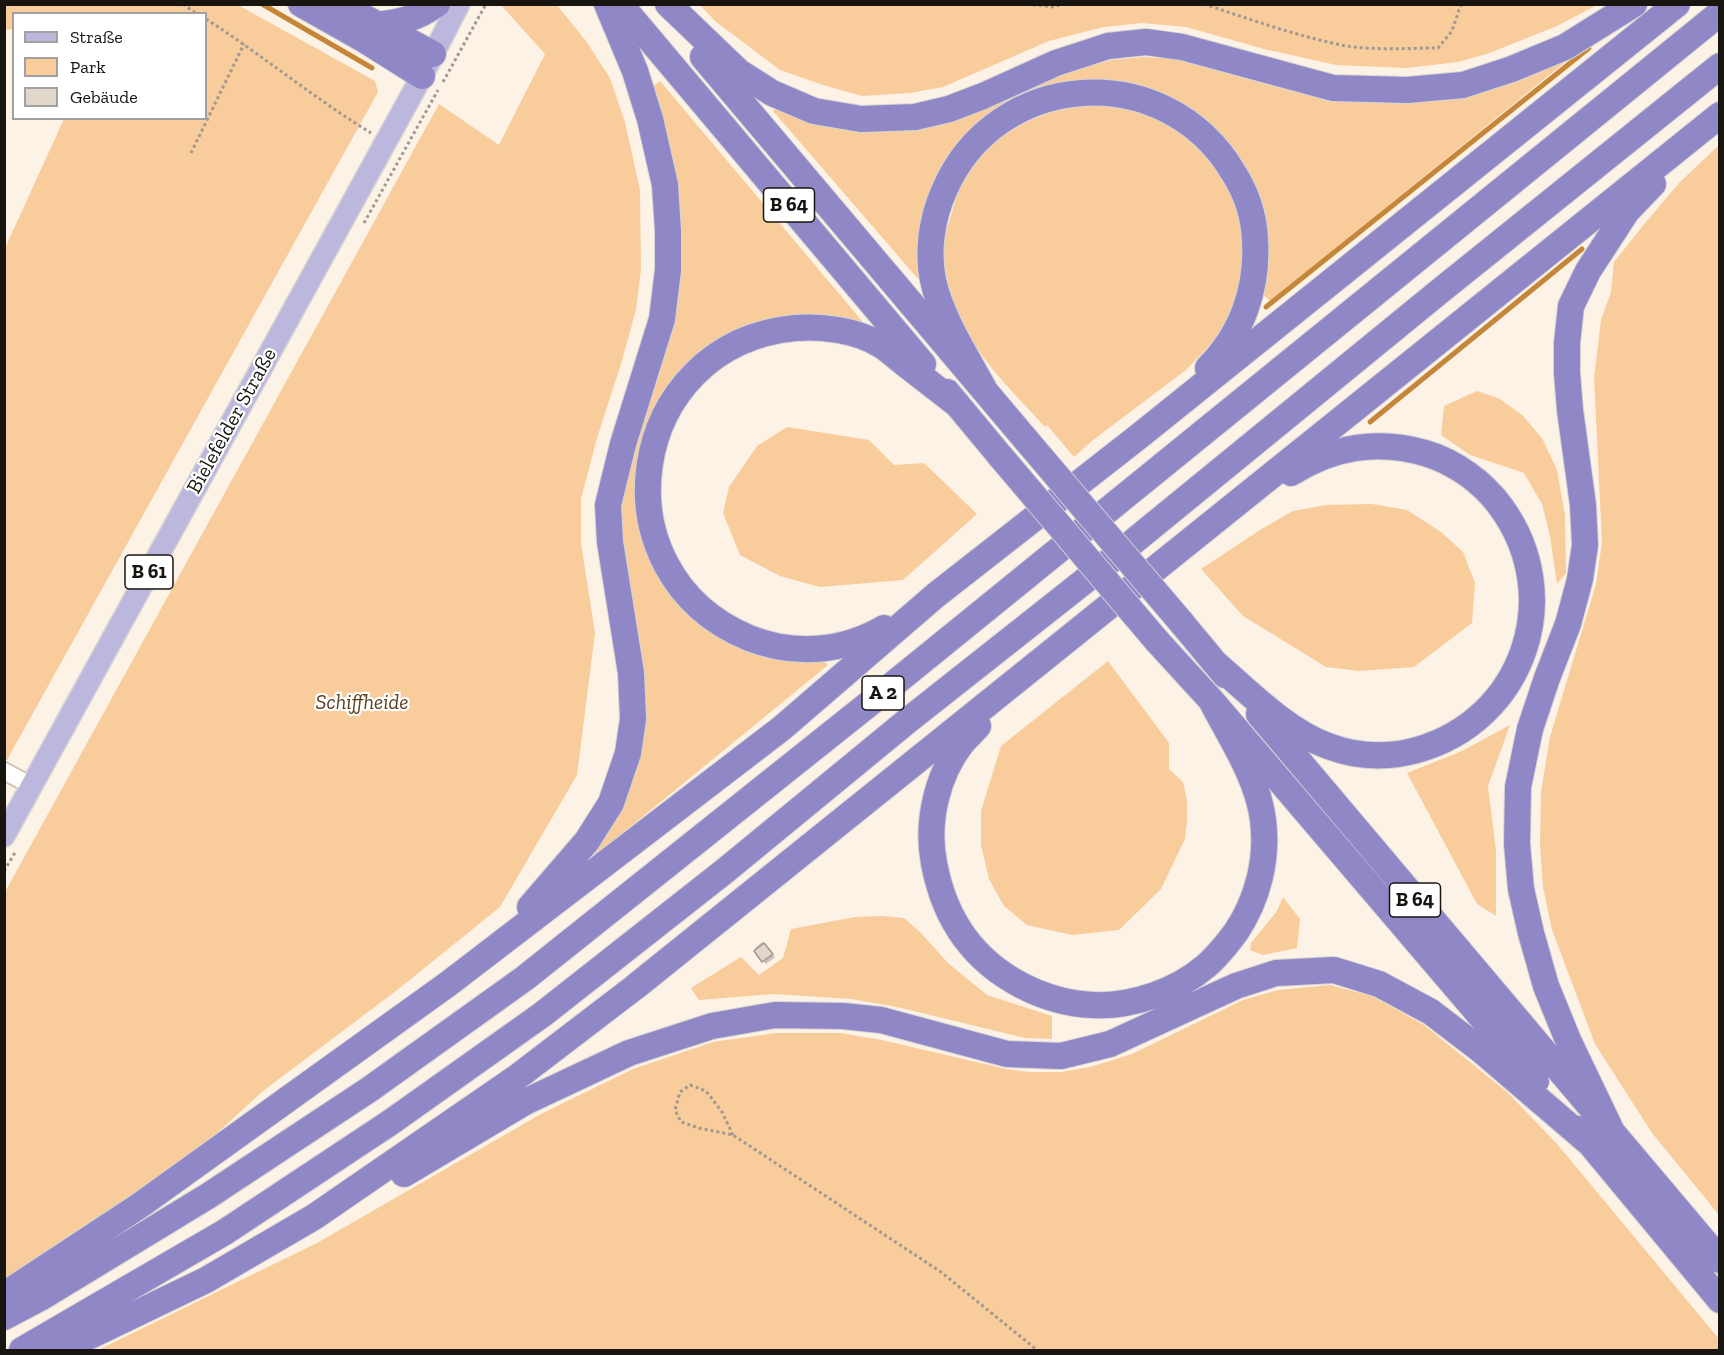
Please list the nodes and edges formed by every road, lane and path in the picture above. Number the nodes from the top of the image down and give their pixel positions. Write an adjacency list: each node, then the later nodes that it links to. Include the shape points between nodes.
1 (301, 4): 19 (highway, via 363,39)
2 (339, 4): 17 (highway)
3 (438, 4): 17 (highway, via 401,22)
4 (459, 4): 19 (main road, Bielefelder Straße / B 61)
5 (607, 4): 35 (highway, via 635,70 650,119 665,185 668,231 662,319 608,505 610,542 631,673 633,719 628,753 611,803 587,841 525,913)
6 (620, 4): 25 (highway, B 64)
7 (658, 4): 24 (highway, B 64)
8 (668, 4): 13 (highway, via 739,72 772,93 814,111 861,119 915,117 949,108 1056,63 1108,46 1146,42 1182,47 1333,88 1407,90 1463,85 1565,47)
9 (1027, 4): 10 (path)
10 (1062, 4)
11 (1204, 4): 12 (path, via 1343,45 1386,48 1438,48 1452,31)
12 (1462, 4)
13 (1634, 4)
14 (1677, 4): 26 (highway)
15 (1719, 13): 43 (highway, A 2, via 880,695 525,978 370,1089 208,1196)
16 (207, 20): 18 (path)
17 (376, 25): 19 (highway)
18 (244, 44): 22 (path); 23 (path)
19 (427, 65): 22 (main road, Bielefelder Straße / B 61)
20 (1719, 66): 44 (highway, A 2, via 543,1014 225,1232)
21 (1719, 116): 27 (highway); 37 (highway, via 1627,211 1587,271 1571,306 1567,373 1585,545 1568,624 1530,729 1518,788 1521,889 1531,933 1546,986)
22 (385, 142): 33 (main road, Bielefelder Straße / B 61)
23 (191, 153)
24 (985, 391): 26 (highway, via 938,299 933,278 933,228 948,181 971,147 1018,110 1076,93 1135,97 1179,116 1216,147 1246,197 1256,254 1251,292 1238,328 1214,362); 29 (highway, B 64, bridge)
25 (958, 405): 28 (highway, via 879,344 861,336 804,328 766,333 714,358 686,384 664,416 648,471 649,511 668,567 698,605 738,633 766,644 795,649 835,647 882,630); 31 (highway, B 64, bridge)
26 (1138, 437): 28 (highway)
27 (1233, 506): 29 (highway, via 1311,461 1354,447 1394,446 1433,455 1475,480 1509,517 1530,572 1530,631 1507,687 1494,702 1447,739 1409,752 1369,755 1326,746 1286,723); 30 (highway)
28 (936, 595): 35 (highway, via 782,728)
29 (1216, 663): 37 (highway, B 64)
30 (1034, 668): 31 (highway, via 962,743 952,759 933,812 932,854 943,898 978,953 1027,989 1067,1001 1113,1004 1173,988 1206,966 1245,917 1263,859 1263,818 1250,776); 39 (highway, via 516,1078)
31 (1211, 700): 38 (highway, B 64)
32 (4, 771): 33 (street)
33 (32, 786): 34 (main road, Bielefelder Straße / B 61)
34 (4, 836)
35 (448, 984): 41 (highway, via 139,1206)
36 (733, 1135): 36 (path, via 681,1122 675,1110 680,1092 690,1085 706,1091); 46 (path, via 941,1272)
37 (1614, 1136): 40 (highway, B 64)
38 (1587, 1141): 39 (highway, via 1431,1012 1379,984 1334,970 1276,973 1236,986 1110,1044 1061,1056 1007,1054 880,1020 843,1016 775,1015 712,1026 629,1053 525,1102 377,1190); 42 (highway, B 64)
39 (314, 1217): 45 (highway, via 206,1280)
40 (1719, 1260)
41 (4, 1295)
42 (1719, 1300)
43 (4, 1317)
44 (22, 1350)
45 (55, 1350)
46 (1037, 1350)

